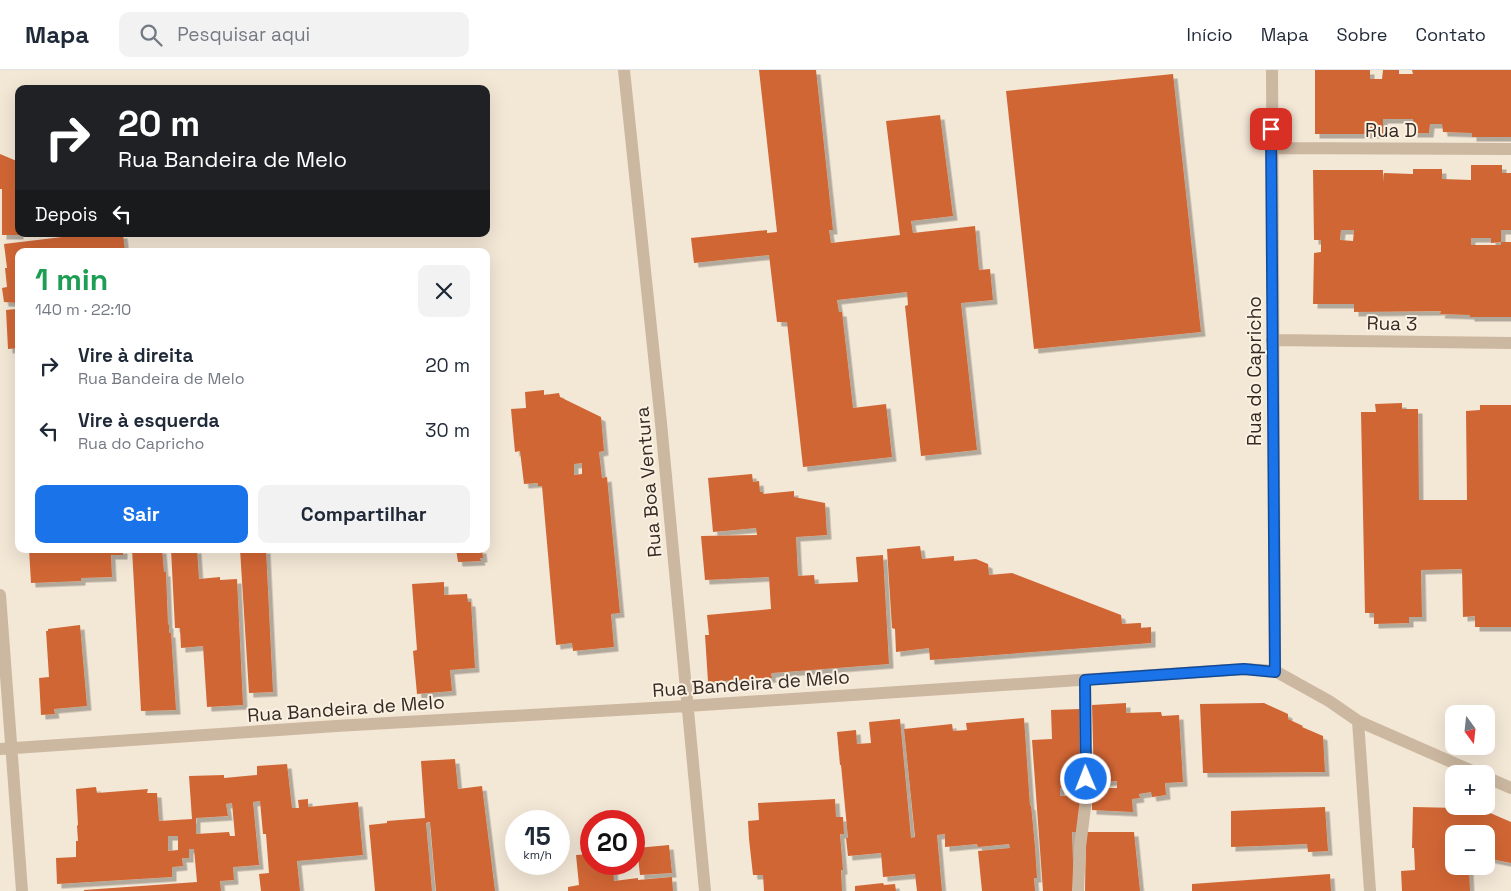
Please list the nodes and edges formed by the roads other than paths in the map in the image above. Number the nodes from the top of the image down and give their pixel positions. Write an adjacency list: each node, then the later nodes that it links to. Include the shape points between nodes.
1 (624, 70): 10 (street, Rua Boa Ventura)
2 (1272, 70): 3 (street, Rua do Capricho)
3 (1271, 148): 4 (street, Rua D); 5 (street, Rua do Capricho)
4 (1511, 149)
5 (1272, 340): 6 (street, Rua 3); 8 (street, Rua do Capricho)
6 (1511, 343)
7 (0, 595): 12 (street)
8 (1275, 672): 9 (street, Rua Bandeira de Melo, via 1244,669); 11 (street, Rua Bandeira de Melo, via 1330,701)
9 (1085, 680): 10 (street, Rua Bandeira de Melo); 18 (street, via 1086,799)
10 (687, 706): 12 (street, Rua Bandeira de Melo); 17 (street, Rua Boa Ventura)
11 (1358, 721): 13 (street, Rua Bandeira de Melo); 19 (street)
12 (6, 749): 16 (street)
13 (1458, 765)
14 (1495, 781): 15 (street)
15 (1511, 788)
16 (22, 891)
17 (706, 891)
18 (1078, 891)
19 (1370, 891)

